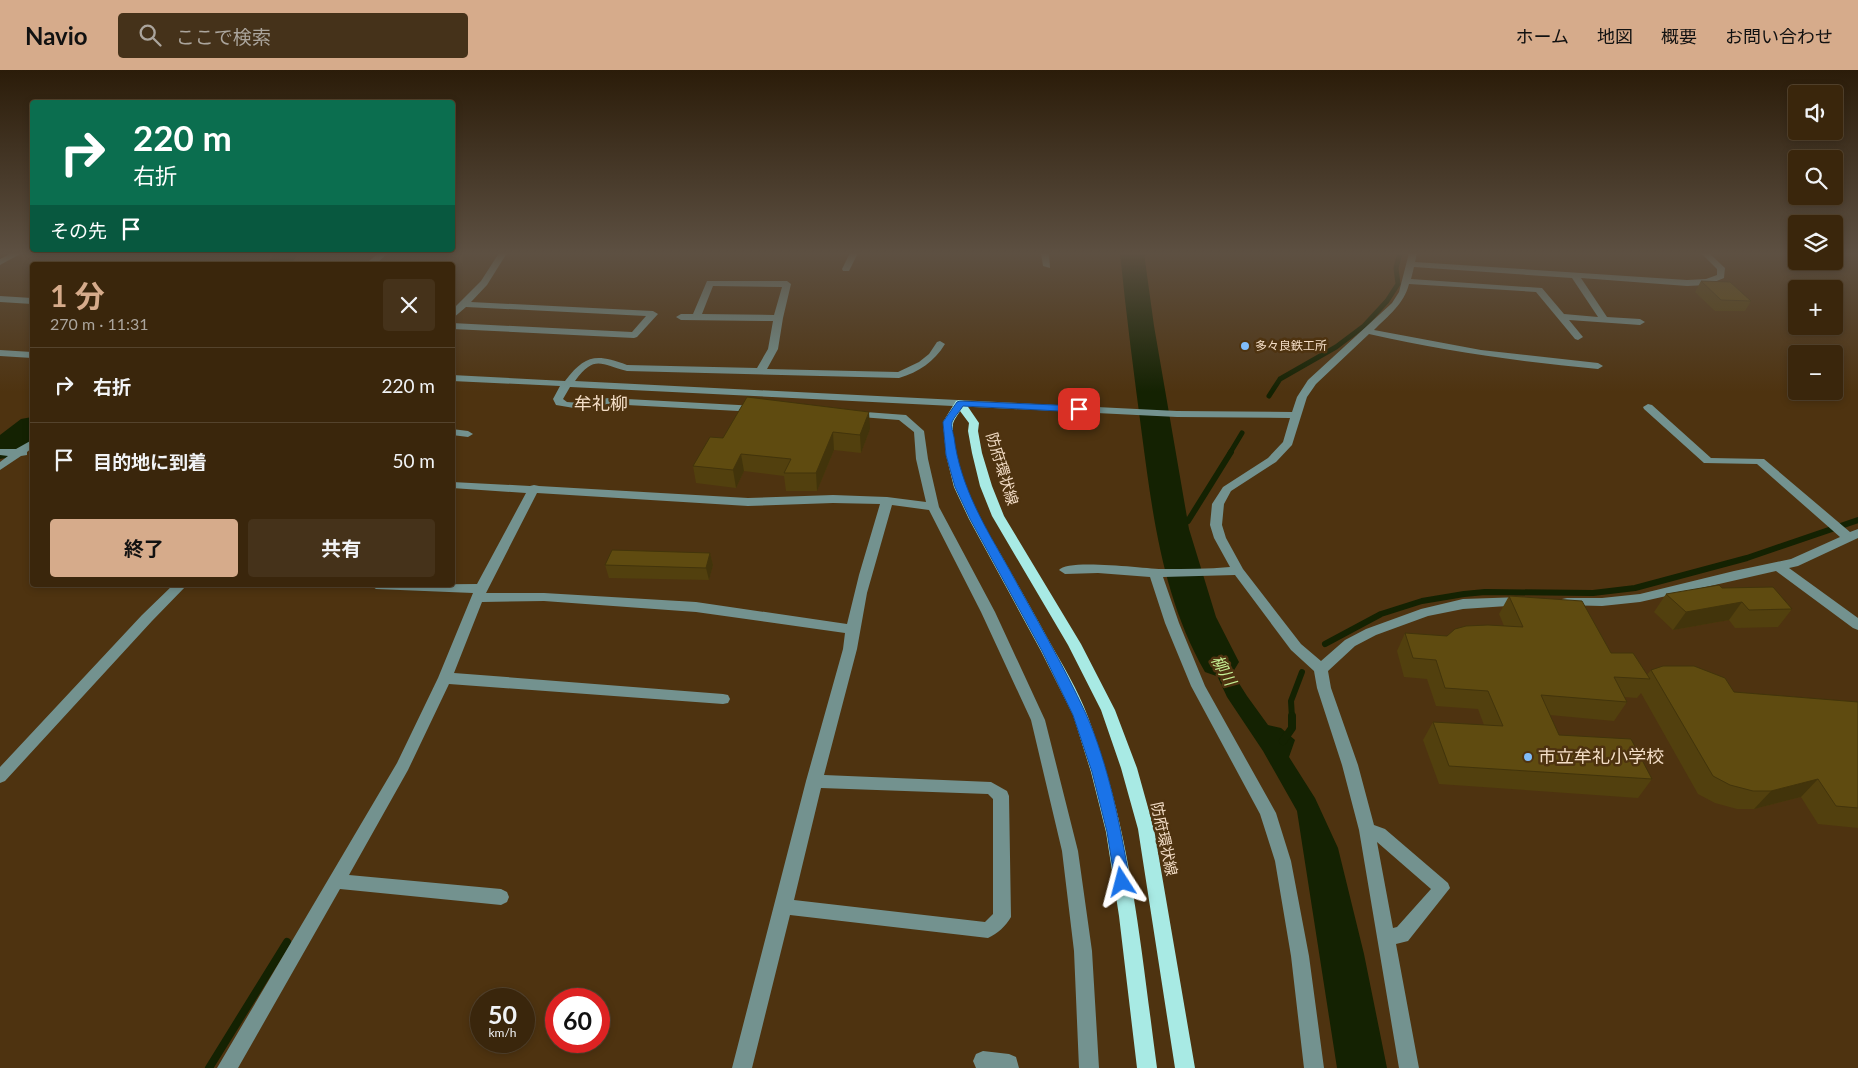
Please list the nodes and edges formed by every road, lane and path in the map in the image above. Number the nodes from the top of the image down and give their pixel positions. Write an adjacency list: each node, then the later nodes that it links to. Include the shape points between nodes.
1 (9, 300): 8 (street)
2 (468, 300): 9 (street)
3 (704, 300): 13 (street)
4 (783, 300): 14 (street)
5 (1398, 300): 18 (street)
6 (1547, 300): 11 (street)
7 (1591, 300): 15 (street)
8 (30, 301)
9 (464, 304): 10 (street); 17 (street, via 653,314 634,335)
10 (455, 313)
11 (1561, 316): 15 (street); 19 (street)
12 (681, 317): 13 (street)
13 (697, 317): 14 (street)
14 (778, 318): 24 (street, via 774,348)
15 (1604, 320): 16 (street)
16 (1640, 322)
17 (455, 326)
18 (1366, 332): 23 (street, via 1418,344); 31 (street, via 1324,369 1306,390)
19 (1578, 337)
20 (940, 344): 24 (street, via 924,364 899,375)
21 (0, 354): 22 (street)
22 (30, 355)
23 (1598, 366)
24 (761, 370): 26 (street, via 627,368 599,361 577,369)
25 (455, 378): 26 (street)
26 (568, 383): 27 (street); 29 (street, via 558,399 566,406 608,401)
27 (960, 404): 31 (street, via 1177,414); 70 (main road, via 948,422 951,455 960,487 1076,707 1099,772 1114,832 1128,916); 71 (main road, 防府環状線, via 974,423 977,453 998,516 1100,693 1129,768 1146,829)
28 (1648, 407): 43 (street, via 1708,460 1760,461)
29 (770, 410)
30 (836, 413): 42 (street, via 902,417 919,431)
31 (1298, 415): 46 (street, via 1293,433 1281,451 1227,489 1218,504 1216,525)
32 (455, 432): 33 (street)
33 (468, 434)
34 (30, 444): 36 (street)
35 (0, 452): 36 (street)
36 (18, 453): 37 (street); 38 (street)
37 (30, 453)
38 (0, 467)
39 (455, 485): 40 (street)
40 (534, 488): 41 (street, via 748,502); 50 (street)
41 (887, 501): 42 (street); 54 (street)
42 (933, 507): 69 (street, via 988,612 1038,720 1070,851 1083,951)
43 (1853, 535): 44 (street, via 1794,563)
44 (1778, 566): 52 (street, via 1640,598); 53 (street)
45 (1065, 570): 47 (street, via 1081,567)
46 (1238, 571): 47 (street); 55 (street, via 1296,647)
47 (1159, 573): 72 (street, via 1172,623 1198,686 1268,813 1284,870 1300,956)
48 (180, 587): 58 (street, via 147,618)
49 (399, 587): 50 (street)
50 (479, 594): 54 (street, via 696,608); 56 (street)
51 (1536, 602): 55 (street, via 1464,604 1426,612 1370,632)
52 (1554, 602)
53 (1858, 625)
54 (852, 630): 59 (street, via 850,649)
55 (1321, 669): 60 (street)
56 (445, 678): 57 (street); 61 (street, via 403,766)
57 (723, 699)
58 (0, 777)
59 (814, 781): 63 (street); 63 (street, via 992,788 1001,796 1002,917 988,930)
60 (1366, 830): 64 (street); 64 (street, via 1379,834 1442,888 1402,935)
61 (336, 881): 62 (street); 66 (street)
62 (501, 898)
63 (785, 908): 67 (street)
64 (1386, 937): 73 (street)
65 (983, 1061): 68 (street, via 1009,1064)
66 (227, 1068)
67 (742, 1068)
68 (1009, 1068)
69 (1089, 1068)
70 (1147, 1068)
71 (1185, 1068)
72 (1314, 1068)
73 (1410, 1068)

